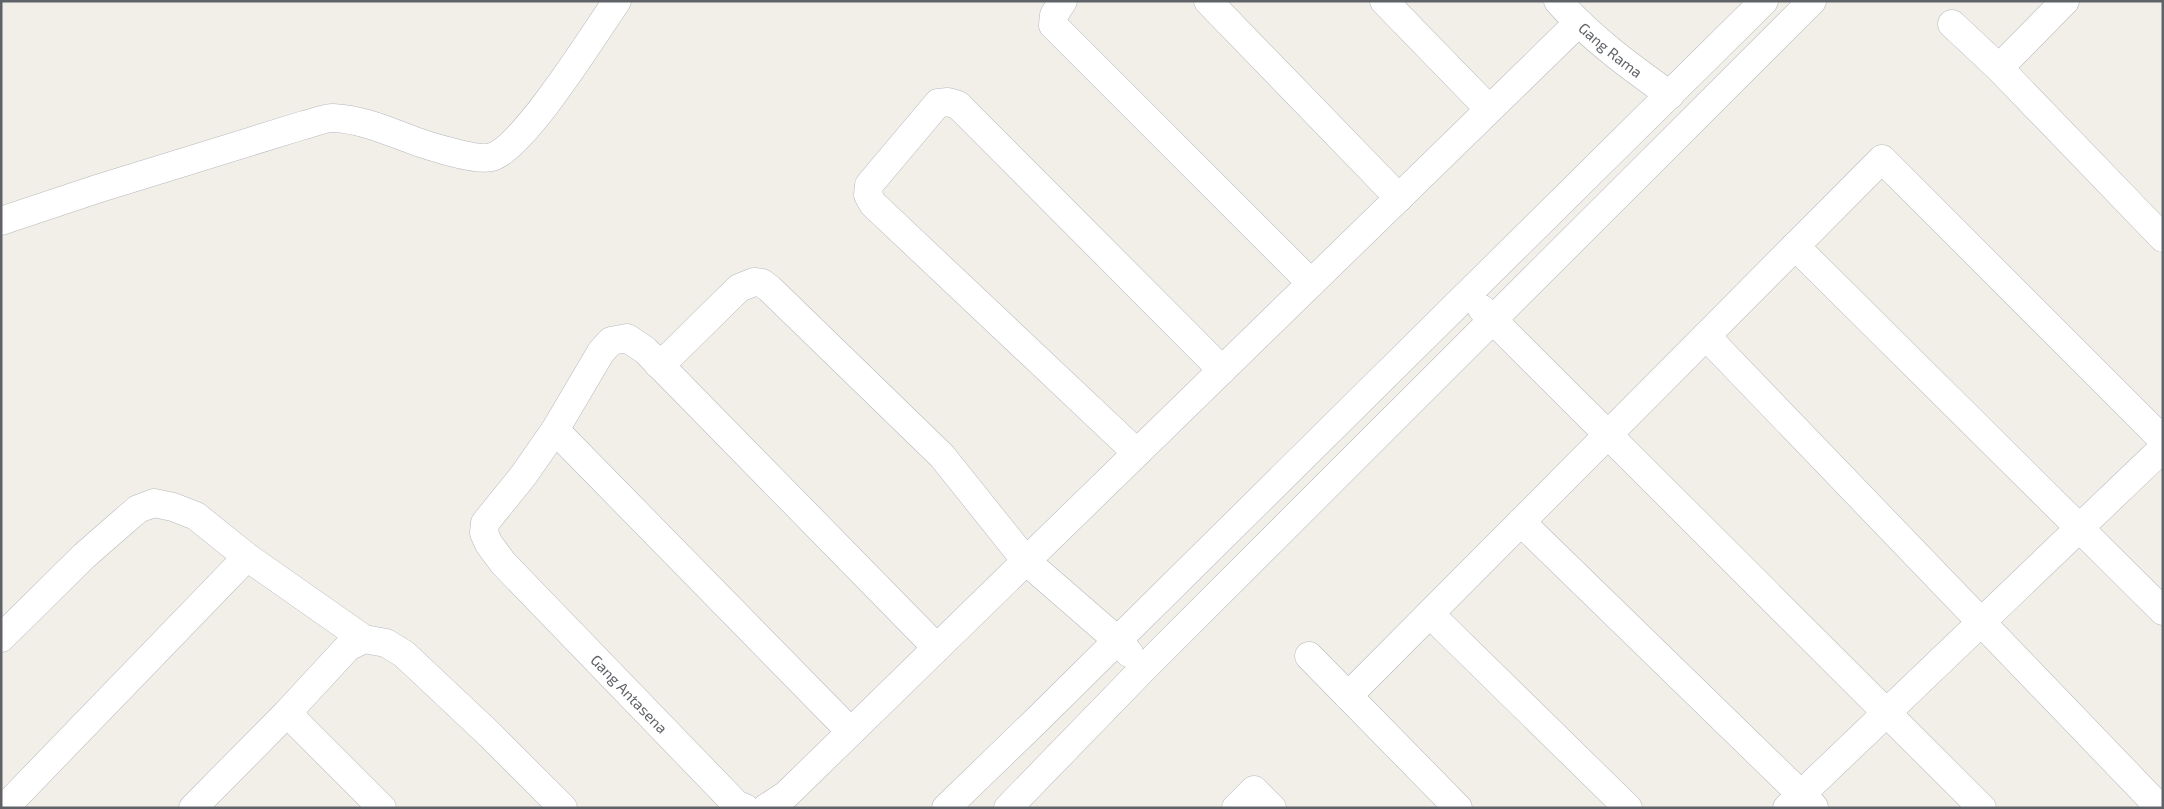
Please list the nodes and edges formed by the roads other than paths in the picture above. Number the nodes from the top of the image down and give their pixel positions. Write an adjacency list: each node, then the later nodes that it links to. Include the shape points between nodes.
1 (617, 1): 15 (street, via 539,113 516,141 491,158 432,147 370,124 332,118)
2 (1063, 1): 18 (street, via 1054,14 1053,26)
3 (1208, 1): 14 (street)
4 (1384, 1): 13 (street)
5 (1558, 1): 9 (street, Gang Rama)
6 (1764, 1): 12 (street)
7 (1812, 1): 20 (street)
8 (2065, 1): 11 (street)
9 (1578, 23): 12 (street, Gang Rama, via 1620,60); 13 (street)
10 (1952, 24): 11 (street)
11 (1999, 68): 16 (street)
12 (1670, 94): 19 (street)
13 (1489, 109): 14 (street)
14 (1399, 198): 18 (street)
15 (1, 221)
16 (2163, 238)
17 (1795, 246): 21 (street); 26 (street, via 1882,159); 30 (street)
18 (1311, 283): 23 (street)
19 (1468, 294): 20 (street); 38 (street)
20 (1494, 321): 25 (street); 41 (street)
21 (1706, 336): 25 (street); 35 (street)
22 (658, 364): 24 (street, Gang Antasena, via 635,342 626,338 611,340); 32 (street, via 672,355 739,288 754,282 762,283 942,456); 39 (street)
23 (1222, 370): 28 (street); 28 (street, via 958,106 938,103 869,185 868,195 873,204)
24 (555, 430): 45 (street); 52 (street, Gang Antasena, via 485,523 484,533 489,544 503,563 736,804)
25 (1608, 434): 29 (street); 43 (street)
26 (2163, 440)
27 (2163, 448): 30 (street)
28 (1137, 453): 32 (street)
29 (1521, 522): 34 (street); 48 (street)
30 (2079, 528): 33 (street); 35 (street)
31 (247, 557): 36 (street, via 196,516 154,503 138,509 84,556); 37 (street); 46 (street)
32 (1026, 561): 38 (street); 39 (street)
33 (2163, 611)
34 (1430, 614): 42 (street); 58 (street)
35 (1981, 622): 43 (street); 60 (street)
36 (1, 638)
37 (364, 639): 44 (street, via 348,647); 51 (street, via 386,643 404,654)
38 (1117, 640): 41 (street); 53 (street)
39 (936, 648): 45 (street)
40 (1309, 656): 42 (street)
41 (1143, 669): 54 (street)
42 (1348, 696): 57 (street)
43 (1886, 712): 48 (street); 59 (street)
44 (288, 713): 49 (street); 50 (street)
45 (851, 732): 47 (street)
46 (12, 798)
47 (776, 801)
48 (1801, 803)
49 (196, 807)
50 (382, 808)
51 (563, 808)
52 (745, 808)
53 (946, 808)
54 (1008, 808)
55 (1236, 808): 56 (street, via 1254,790)
56 (1272, 808)
57 (1458, 808)
58 (1628, 808)
59 (1982, 808)
60 (2160, 808)

